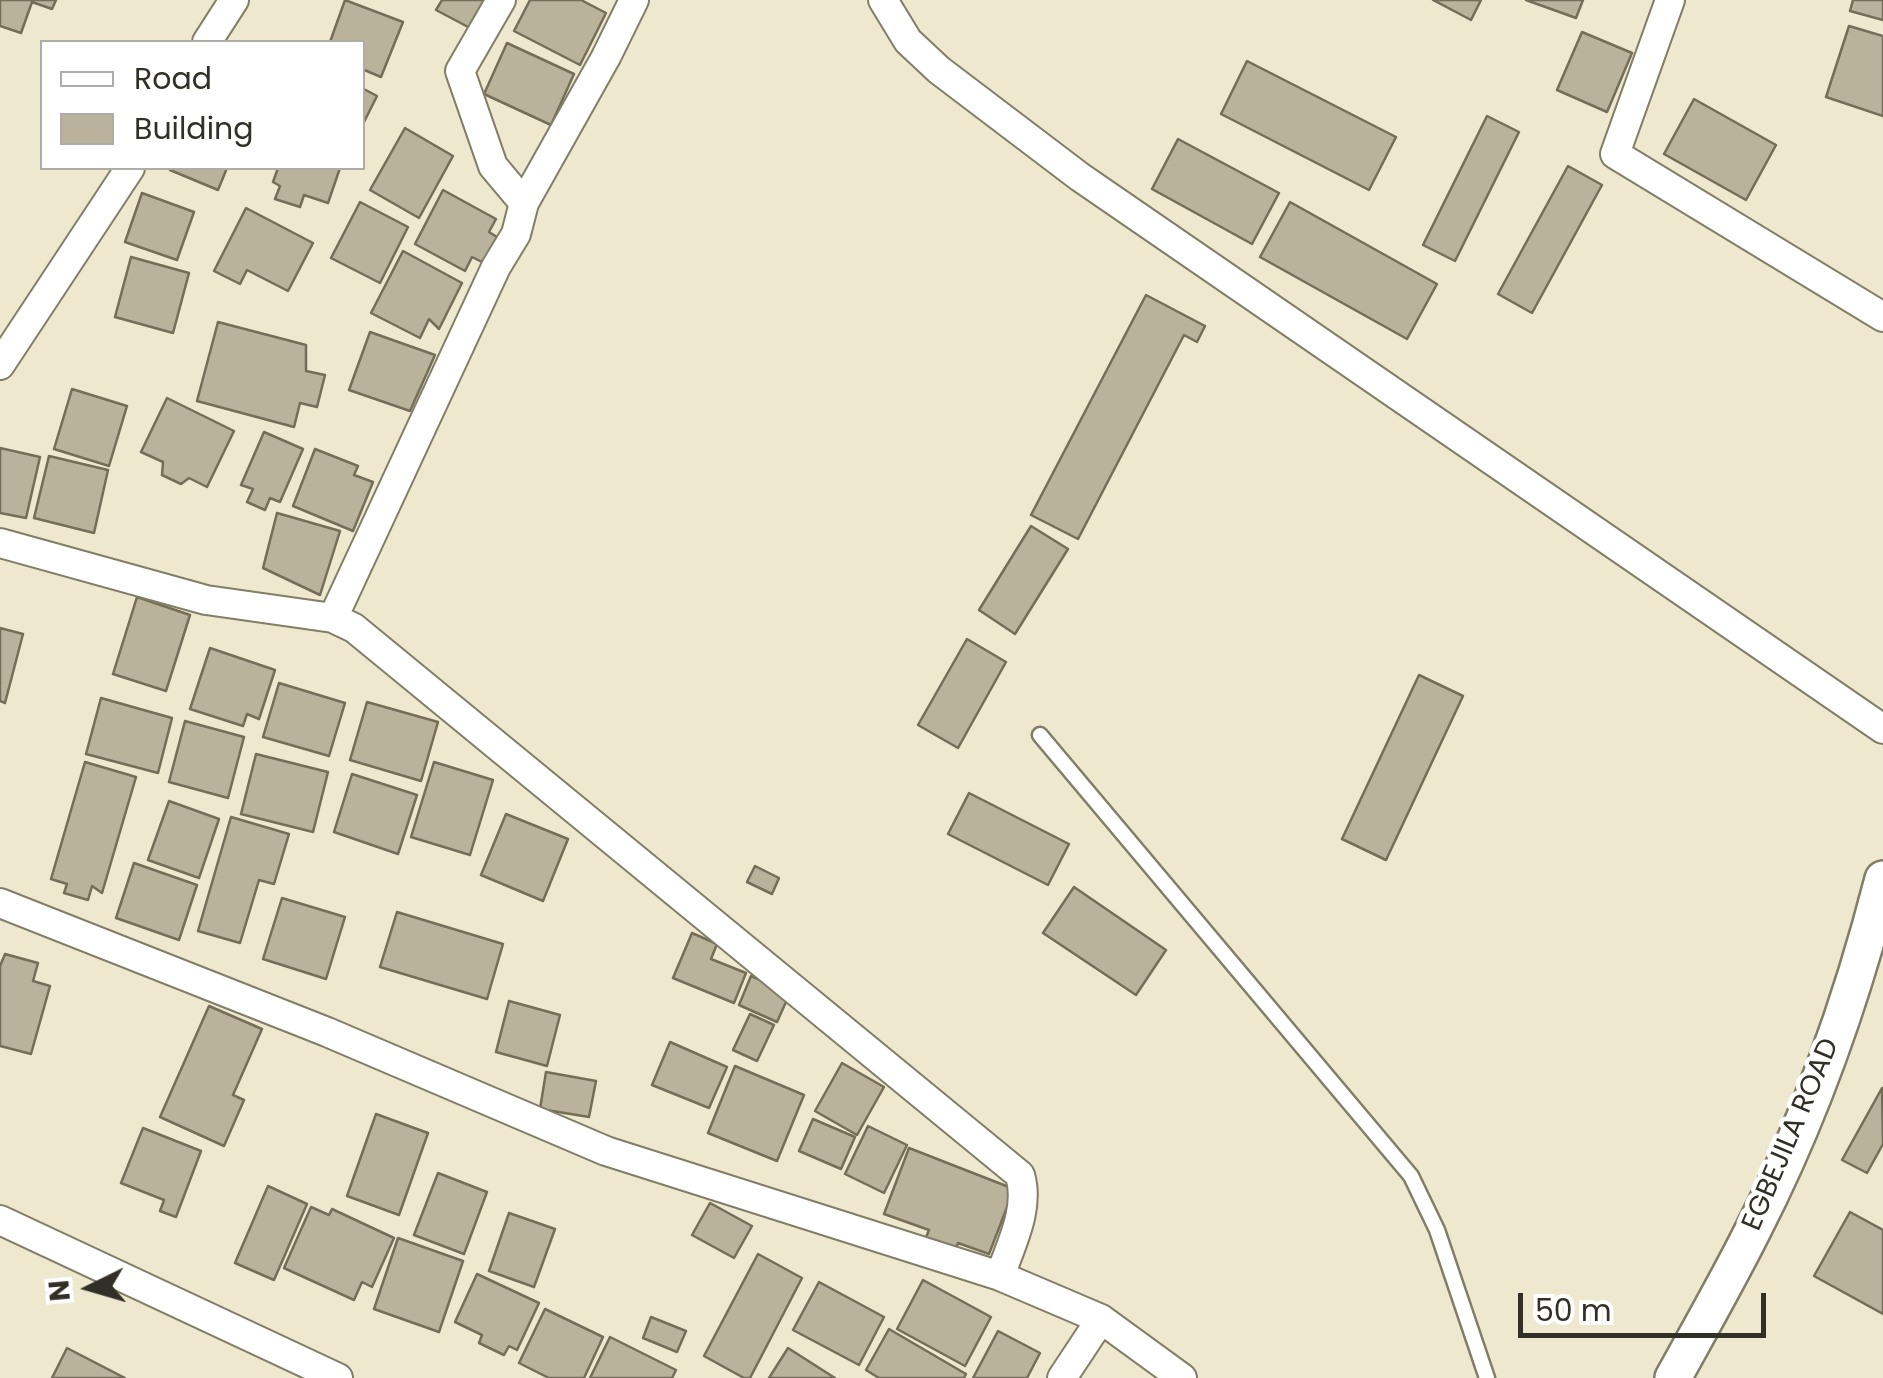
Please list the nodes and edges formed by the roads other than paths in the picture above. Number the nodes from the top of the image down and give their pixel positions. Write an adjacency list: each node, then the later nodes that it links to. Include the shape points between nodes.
1 (234, 0): 6 (street)
2 (501, 0): 8 (street, via 460,71 493,166)
3 (634, 0): 8 (street)
4 (883, 0): 13 (street, via 908,41 939,70 1080,177)
5 (1670, 0): 9 (street, via 1615,154)
6 (209, 40)
7 (129, 170): 10 (street)
8 (524, 203): 12 (street, via 516,234)
9 (1883, 317)
10 (0, 364)
11 (0, 543): 12 (street, via 206,600)
12 (333, 618): 18 (street, via 354,628 1020,1175 1023,1206)
13 (1883, 729)
14 (1040, 736): 23 (lane, via 1411,1176 1437,1230)
15 (1883, 880): 24 (street, EGBEJILA ROAD, via 1811,1102 1754,1228)
16 (0, 903): 18 (street, via 606,1151)
17 (0, 1220): 20 (street)
18 (1000, 1276): 19 (street)
19 (1101, 1319): 21 (street); 22 (street)
20 (338, 1378)
21 (1062, 1378)
22 (1182, 1378)
23 (1486, 1378)
24 (1673, 1378)

